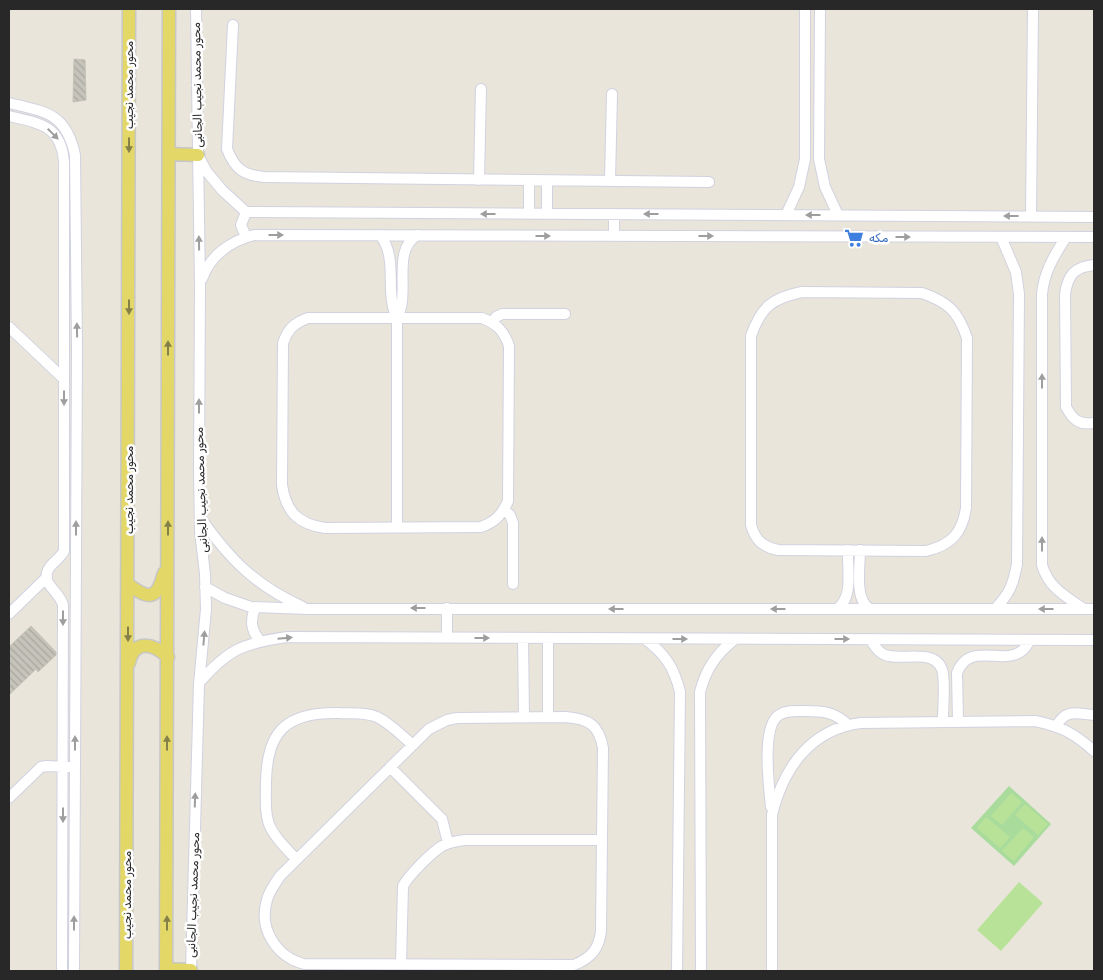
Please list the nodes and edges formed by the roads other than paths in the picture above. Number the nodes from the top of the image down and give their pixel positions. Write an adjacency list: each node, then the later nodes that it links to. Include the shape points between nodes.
1 (129, 9): 54 (main road, محور محمد نجيب, one-way to 54)
2 (169, 9): 12 (main road)
3 (196, 9): 13 (street, محور محمد نجيب الجانبى)
4 (805, 9): 23 (street, via 804,159 799,187)
5 (820, 9): 24 (street, via 819,159 825,187)
6 (1033, 9): 25 (street)
7 (233, 25): 14 (street, via 227,149 240,170 264,178)
8 (481, 89): 14 (street)
9 (612, 94): 17 (street)
10 (9, 103): 41 (street, one-way to 10, via 75,155 71,138 62,123 47,113)
11 (9, 116): 40 (street, one-way to 40, via 50,130 63,150)
12 (169, 154): 13 (main road); 49 (main road, one-way to 12)
13 (198, 155): 19 (street, via 222,190); 35 (street, محور محمد نجيب الجانبى, one-way to 13)
14 (479, 180): 15 (street)
15 (529, 180): 16 (street); 20 (street)
16 (547, 180): 17 (street); 21 (street)
17 (610, 181): 18 (street)
18 (709, 182)
19 (246, 212): 20 (street, one-way to 19); 30 (street, via 242,224)
20 (529, 214): 21 (street)
21 (547, 214): 22 (street)
22 (614, 214): 23 (street, one-way to 22); 29 (street)
23 (786, 215): 24 (street, one-way to 23)
24 (838, 215): 25 (street, one-way to 24)
25 (1031, 216): 26 (street)
26 (1094, 217)
27 (380, 235): 28 (street); 30 (street, one-way to 27); 37 (street, via 388,252 391,299)
28 (417, 235): 29 (street, one-way to 29); 37 (street, via 404,252 403,302)
29 (614, 236): 31 (street, one-way to 31)
30 (246, 237): 35 (street, via 217,254 206,268)
31 (1001, 237): 32 (street); 63 (street, via 1016,272 1019,294 1017,564 1014,584)
32 (1066, 237): 33 (street); 64 (street, one-way to 32, via 1056,590 1044,574 1042,565 1042,294 1046,271)
33 (1094, 238)
34 (1094, 265): 43 (street, via 1074,272 1067,282 1065,294 1066,407 1075,421)
35 (200, 287): 45 (street, محور محمد نجيب الجانبى, one-way to 35)
36 (566, 314): 38 (street, via 502,314)
37 (397, 318): 38 (street, via 482,318); 46 (street); 46 (street, via 308,318 296,323 288,332 283,343 282,485 290,510 311,526)
38 (492, 322): 44 (street, via 506,336 509,346 508,501)
39 (9, 328): 42 (street)
40 (64, 348): 41 (street); 42 (street)
41 (77, 348): 51 (street, one-way to 41)
42 (64, 379): 50 (street, one-way to 50, via 64,551)
43 (1094, 424)
44 (504, 510): 46 (street, via 490,524 481,527); 53 (street, via 514,522)
45 (200, 518): 55 (street, محور محمد نجيب الجانبى); 60 (street, via 218,543 253,577)
46 (397, 527)
47 (848, 550): 48 (street); 48 (street, via 778,550 760,543 754,534 751,525 751,336 757,319 768,305 784,296 802,292 922,293 938,298 952,308 962,322 967,338 964,521 950,542 939,548 926,551); 61 (street, via 847,594)
48 (860, 550): 62 (street, via 860,595)
49 (168, 559): 54 (main road, via 160,588 155,593 143,595); 75 (main road)
50 (58, 561): 51 (street, via 67,559); 52 (street, via 48,570)
51 (76, 564): 56 (street)
52 (47, 577): 57 (street, via 50,587); 65 (street)
53 (513, 584)
54 (129, 585): 76 (main road, محور محمد نجيب, one-way to 76)
55 (205, 587): 58 (street); 77 (street, محور محمد نجيب الجانبى, one-way to 55, via 206,617)
56 (76, 590): 57 (street, via 67,595); 88 (street, one-way to 56)
57 (58, 593): 87 (street, one-way to 87, via 63,605)
58 (255, 608): 60 (street); 74 (street, via 252,625)
59 (447, 608): 60 (street, one-way to 60); 61 (street, one-way to 59); 66 (street)
60 (309, 609)
61 (837, 609): 62 (street)
62 (870, 609): 63 (street)
63 (995, 609): 64 (street, one-way to 63)
64 (1089, 609)
65 (9, 614)
66 (447, 638): 67 (street, one-way to 67); 74 (street, one-way to 66, via 287,637)
67 (523, 638): 68 (street); 79 (street)
68 (548, 638): 69 (street); 80 (street)
69 (645, 639): 70 (street, one-way to 70); 103 (street, via 669,662 680,692)
70 (735, 639): 71 (street, one-way to 71); 104 (street, via 712,662 700,692)
71 (870, 640): 72 (street); 81 (street, via 882,654 927,657 940,666 943,674)
72 (1030, 640): 73 (street); 82 (street, via 1014,655 971,656 965,660 957,673)
73 (1094, 640)
74 (260, 641): 77 (street, via 234,651 213,666)
75 (168, 657): 76 (main road, via 152,646 144,646 130,657); 98 (main road, one-way to 75)
76 (128, 675): 101 (main road, محور محمد نجيب)
77 (199, 684): 102 (street, محور محمد نجيب الجانبى, one-way to 77)
78 (1094, 714): 84 (street, via 1069,713 1060,719)
79 (524, 717): 80 (street); 85 (street, via 447,720 429,729)
80 (548, 717): 92 (street, via 588,721 602,738)
81 (943, 721): 82 (street); 83 (street)
82 (958, 721): 84 (street, via 1035,721)
83 (848, 724): 91 (street, via 817,740 792,765 777,796); 91 (street, via 836,715 822,711 788,712 774,718 769,732 768,776)
84 (1057, 726): 86 (street)
85 (413, 745): 89 (street); 94 (street, via 386,722 364,714 310,714 293,721 279,733 268,755 267,820 270,830)
86 (1094, 750)
87 (64, 766): 88 (street); 90 (street, via 41,767); 99 (street, one-way to 99)
88 (75, 767): 100 (street, one-way to 88)
89 (390, 767): 93 (street, via 439,814 445,824); 94 (street)
90 (9, 798)
91 (772, 816): 105 (street)
92 (602, 840): 93 (street, via 465,840); 95 (street, via 600,943 585,961 574,965)
93 (448, 843): 95 (street, via 407,878 403,886)
94 (296, 859): 96 (street, via 280,876 266,901 264,914 270,938 293,961)
95 (401, 964): 97 (street)
96 (347, 968): 97 (street)
97 (372, 968)
98 (166, 970): 102 (main road)
99 (62, 971)
100 (74, 971)
101 (126, 971)
102 (191, 971)
103 (677, 971)
104 (701, 971)
105 (772, 971)

